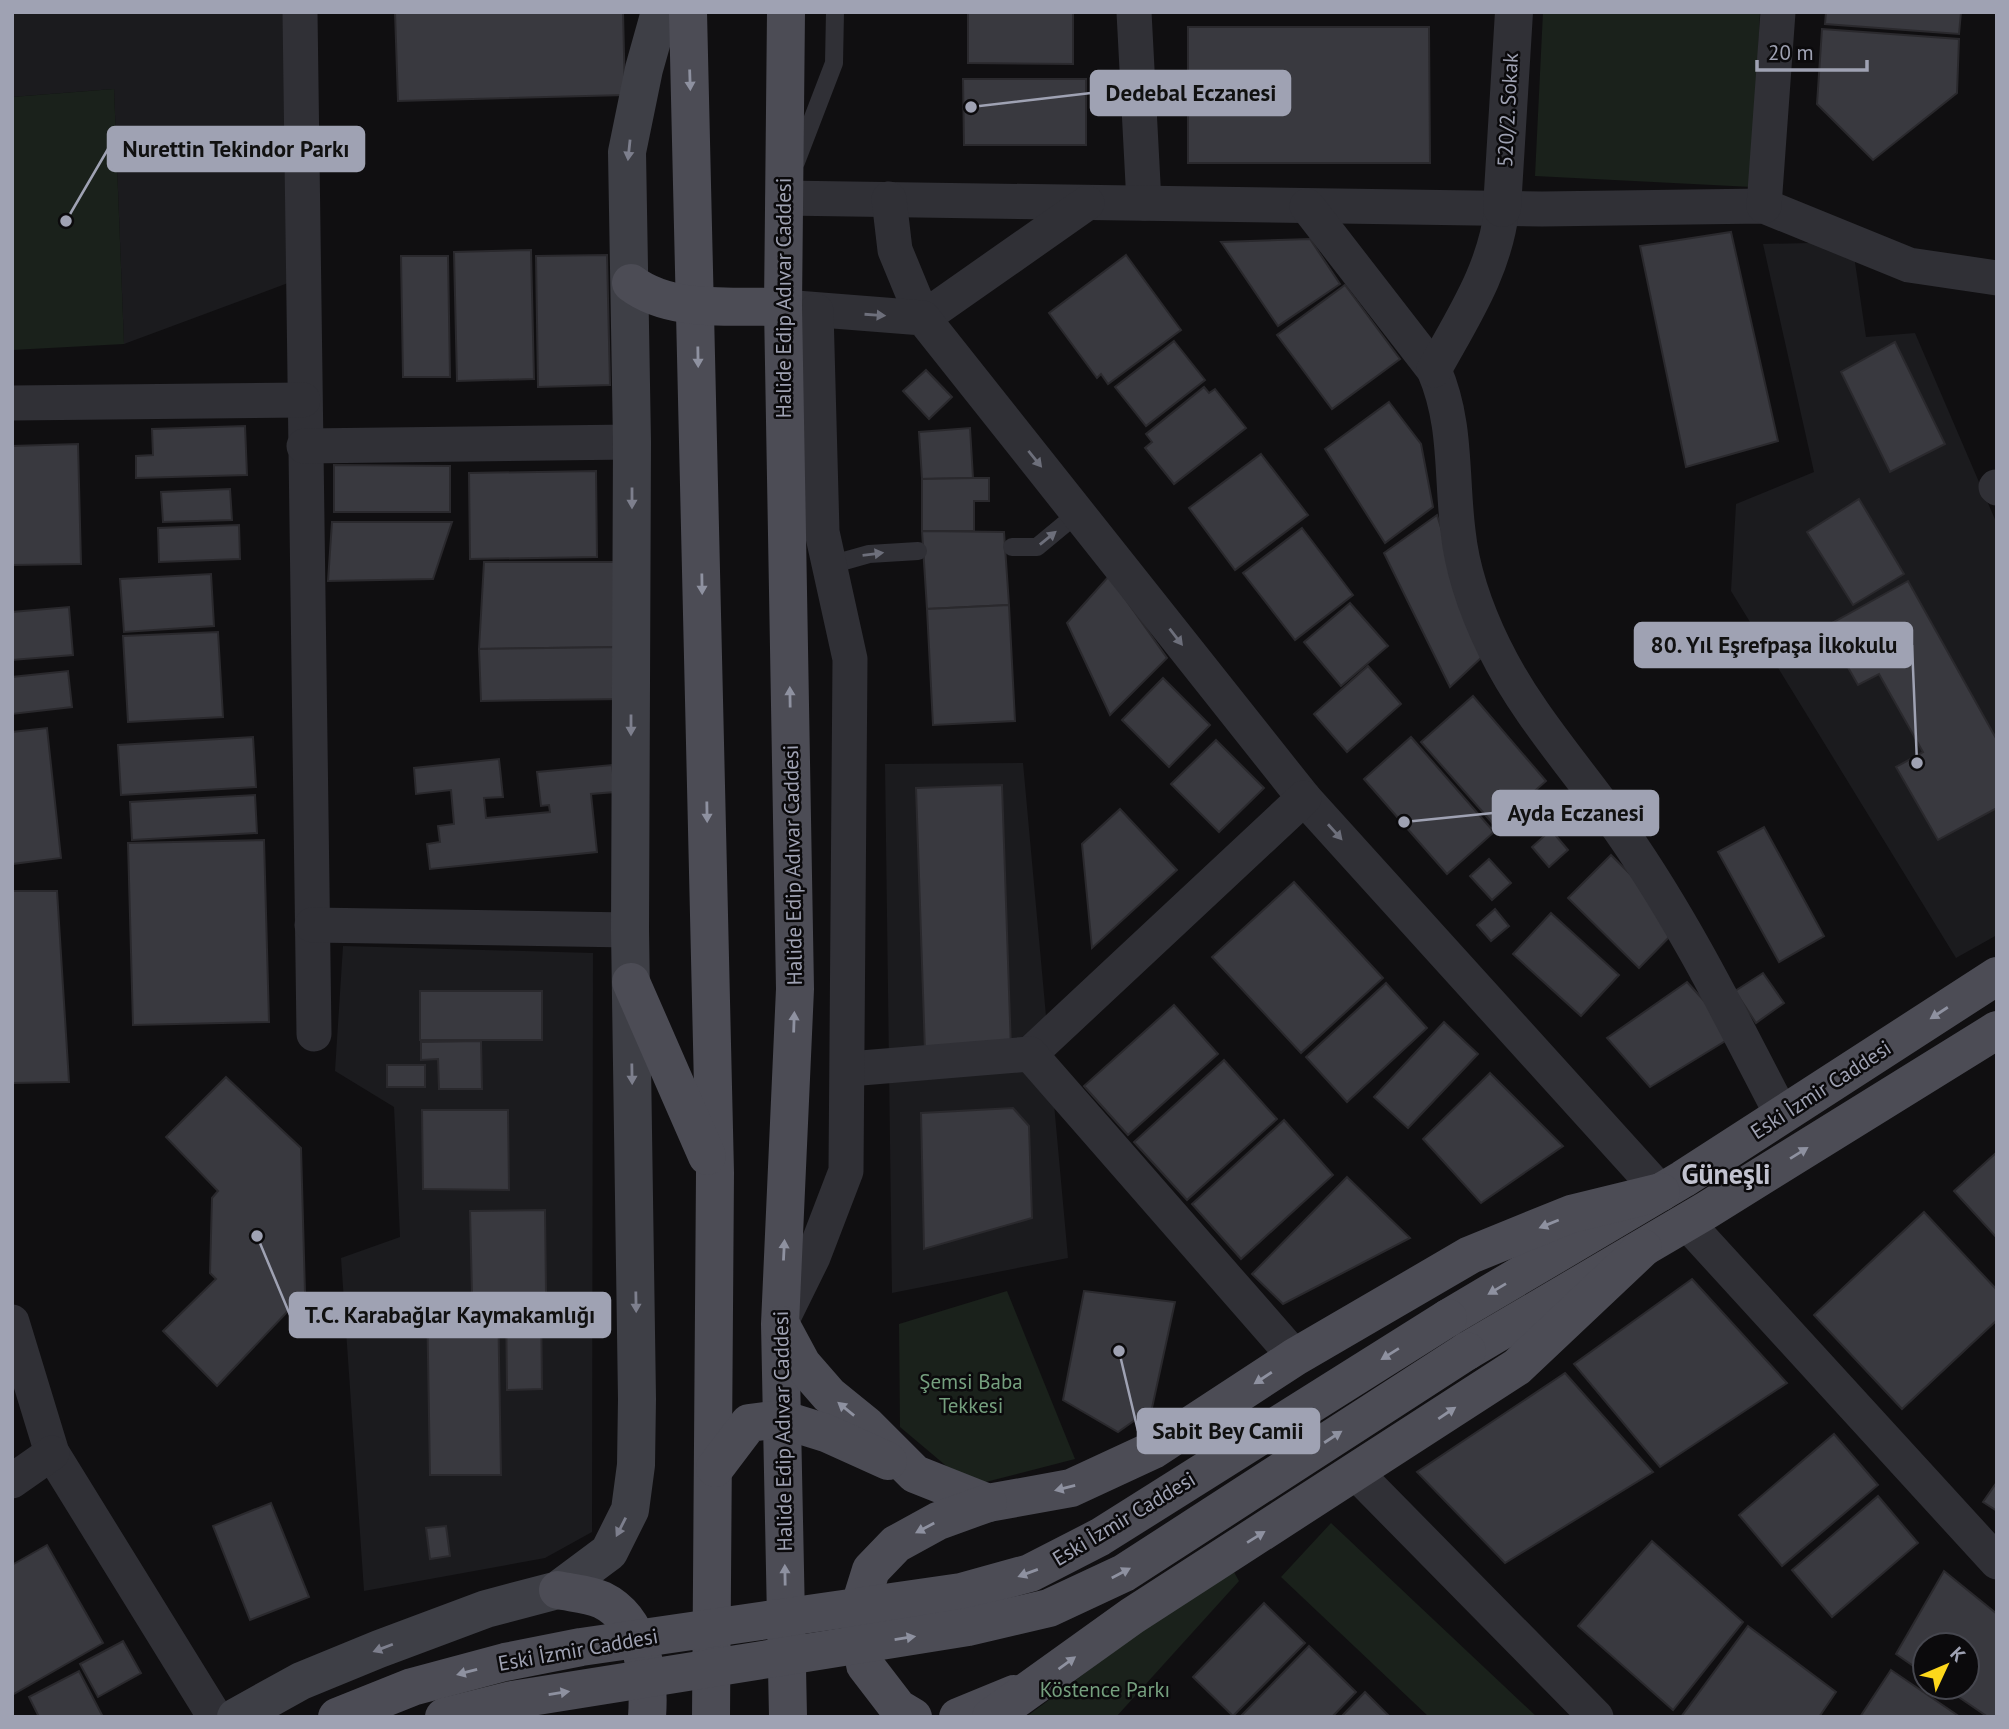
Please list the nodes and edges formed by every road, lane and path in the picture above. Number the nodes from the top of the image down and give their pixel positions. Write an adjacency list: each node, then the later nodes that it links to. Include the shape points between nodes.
1 (300, 12): 22 (street)
2 (660, 12): 17 (main road, one-way to 17, via 627,152)
3 (688, 12): 18 (main road, one-way to 18)
4 (786, 12): 9 (main road, Halide Edip Adıvar Caddesi)
5 (835, 12): 9 (lane, via 834,63)
6 (1134, 12): 12 (street)
7 (1514, 12): 15 (street, 520/2. Sokak)
8 (1778, 12): 14 (street)
9 (783, 198): 10 (street); 19 (main road, Halide Edip Adıvar Caddesi)
10 (890, 200): 11 (street); 20 (street, via 895,250)
11 (1087, 202): 12 (street); 20 (street)
12 (1144, 203): 13 (street)
13 (1307, 206): 15 (street); 21 (street)
14 (1763, 206): 15 (street); 16 (street, via 1909,265)
15 (1502, 208): 21 (street, via 1499,238 1488,270)
16 (1997, 278)
17 (631, 283): 18 (main road, via 648,296); 24 (main road)
18 (696, 304): 19 (main road); 40 (main road, one-way to 40)
19 (800, 309): 20 (street, one-way to 20); 29 (street, via 822,532); 45 (main road, Halide Edip Adıvar Caddesi, one-way to 19, via 795,989)
20 (923, 318): 26 (street, one-way to 26)
21 (1434, 370): 39 (street, via 1450,418 1460,542 1476,604 1494,647 1530,707 1684,926)
22 (303, 400): 23 (street); 25 (street)
23 (12, 403)
24 (632, 442): 25 (street); 32 (main road, one-way to 32)
25 (304, 446): 31 (street)
26 (1078, 513): 27 (lane, one-way to 26, via 1037,547); 30 (street, one-way to 30)
27 (1012, 547)
28 (918, 551): 29 (lane, one-way to 28, via 869,554)
29 (830, 565): 38 (street, via 850,659)
30 (1304, 799): 37 (street); 41 (street, one-way to 41)
31 (312, 925): 32 (street); 36 (street)
32 (630, 930): 34 (main road)
33 (1997, 976): 39 (main road, Eski İzmir Caddesi, one-way to 39)
34 (631, 982): 40 (main road); 55 (main road, one-way to 55, via 635,1477 630,1510 609,1552)
35 (1997, 1030): 42 (main road, Eski İzmir Caddesi, one-way to 35)
36 (314, 1034)
37 (1030, 1054): 38 (street); 46 (street)
38 (849, 1069): 45 (street, via 846,1171 814,1256)
39 (1782, 1115): 41 (main road, Eski İzmir Caddesi)
40 (715, 1173): 49 (main road)
41 (1661, 1192): 46 (main road, one-way to 46, via 1571,1214 1470,1255); 59 (main road, Eski İzmir Caddesi, one-way to 59, bridge, via 1448,1318 1100,1537 1030,1573 961,1592 505,1662 412,1687)
42 (1686, 1222): 43 (main road, Eski İzmir Caddesi); 54 (street)
43 (1643, 1248): 50 (main road, one-way to 43, via 1517,1367); 60 (main road, Eski İzmir Caddesi, one-way to 43, bridge, via 512,1700 968,1628 1049,1608 1124,1573 1467,1351)
44 (12, 1322): 48 (street)
45 (780, 1324): 47 (main road, Halide Edip Adıvar Caddesi); 51 (main road, one-way to 45, via 829,1395 802,1364)
46 (1295, 1357): 53 (main road, one-way to 53, via 1153,1450 1071,1488)
47 (781, 1419): 49 (main road, via 749,1423); 51 (main road, via 826,1433); 63 (main road, Halide Edip Adıvar Caddesi, one-way to 47)
48 (52, 1453): 52 (street); 57 (street)
49 (715, 1468): 62 (main road)
50 (1356, 1473): 56 (main road, one-way to 50, via 1132,1616); 67 (street)
51 (915, 1474): 53 (main road)
52 (12, 1481)
53 (988, 1503): 64 (main road, one-way to 64, via 938,1521 896,1544 871,1570 861,1602 865,1665 898,1708)
54 (1997, 1562)
55 (558, 1590): 58 (main road, one-way to 58, via 486,1609 379,1649 301,1681); 61 (main road, via 601,1599 623,1615 641,1647)
56 (1033, 1687): 65 (main road); 66 (main road)
57 (215, 1717)
58 (236, 1717)
59 (337, 1717)
60 (444, 1717)
61 (647, 1717)
62 (711, 1717)
63 (788, 1717)
64 (913, 1717)
65 (958, 1717)
66 (991, 1717)
67 (1596, 1717)

